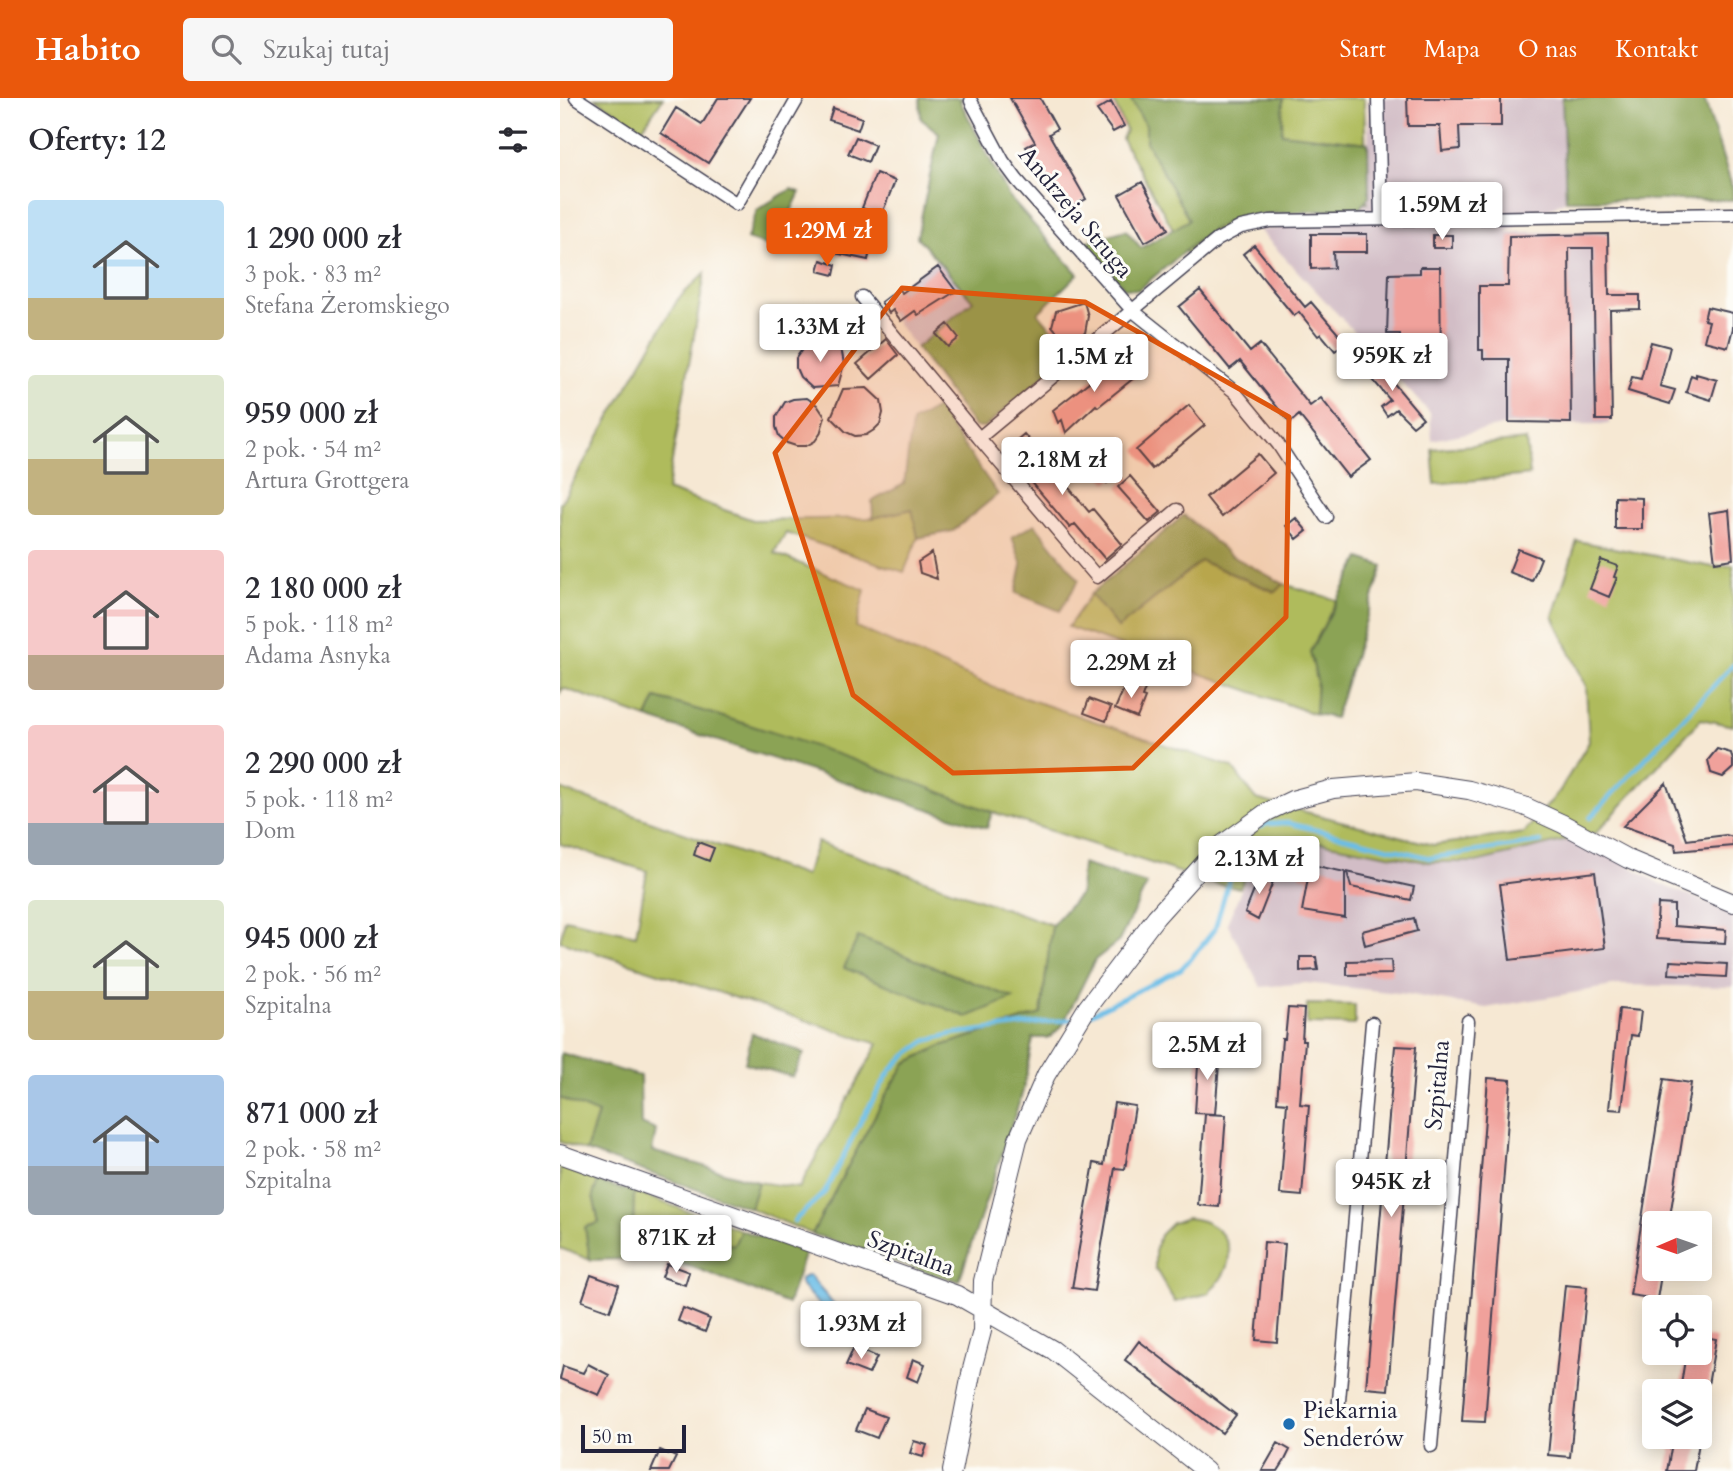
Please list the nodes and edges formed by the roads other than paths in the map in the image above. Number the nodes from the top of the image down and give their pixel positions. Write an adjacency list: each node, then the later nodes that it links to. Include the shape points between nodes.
1 (576, 98): 2 (street, via 737,204)
2 (798, 98)
3 (1378, 98): 6 (street)
4 (971, 101): 8 (street, Andrzeja Struga, via 1017,180)
5 (1733, 214): 6 (street)
6 (1381, 218): 8 (street, via 1270,221 1241,227 1217,240)
7 (862, 297): 9 (street)
8 (1132, 310): 9 (street); 11 (street, Andrzeja Struga, via 1235,392 1278,444)
9 (979, 438): 10 (street, via 1097,577)
10 (1177, 510)
11 (1326, 517)
12 (1733, 903): 16 (street, via 1628,859 1524,806 1469,790 1416,782 1333,789 1267,811 1220,846 1156,917 1087,1008 1046,1075 1018,1139 984,1281)
13 (1468, 1021): 18 (street, Szpitalna)
14 (1372, 1023): 17 (street)
15 (560, 1154): 16 (street, Szpitalna, via 950,1292)
16 (983, 1309): 19 (street); 20 (street, Szpitalna, via 1053,1350)
17 (1338, 1412)
18 (1431, 1446)
19 (952, 1471)
20 (1206, 1471)

